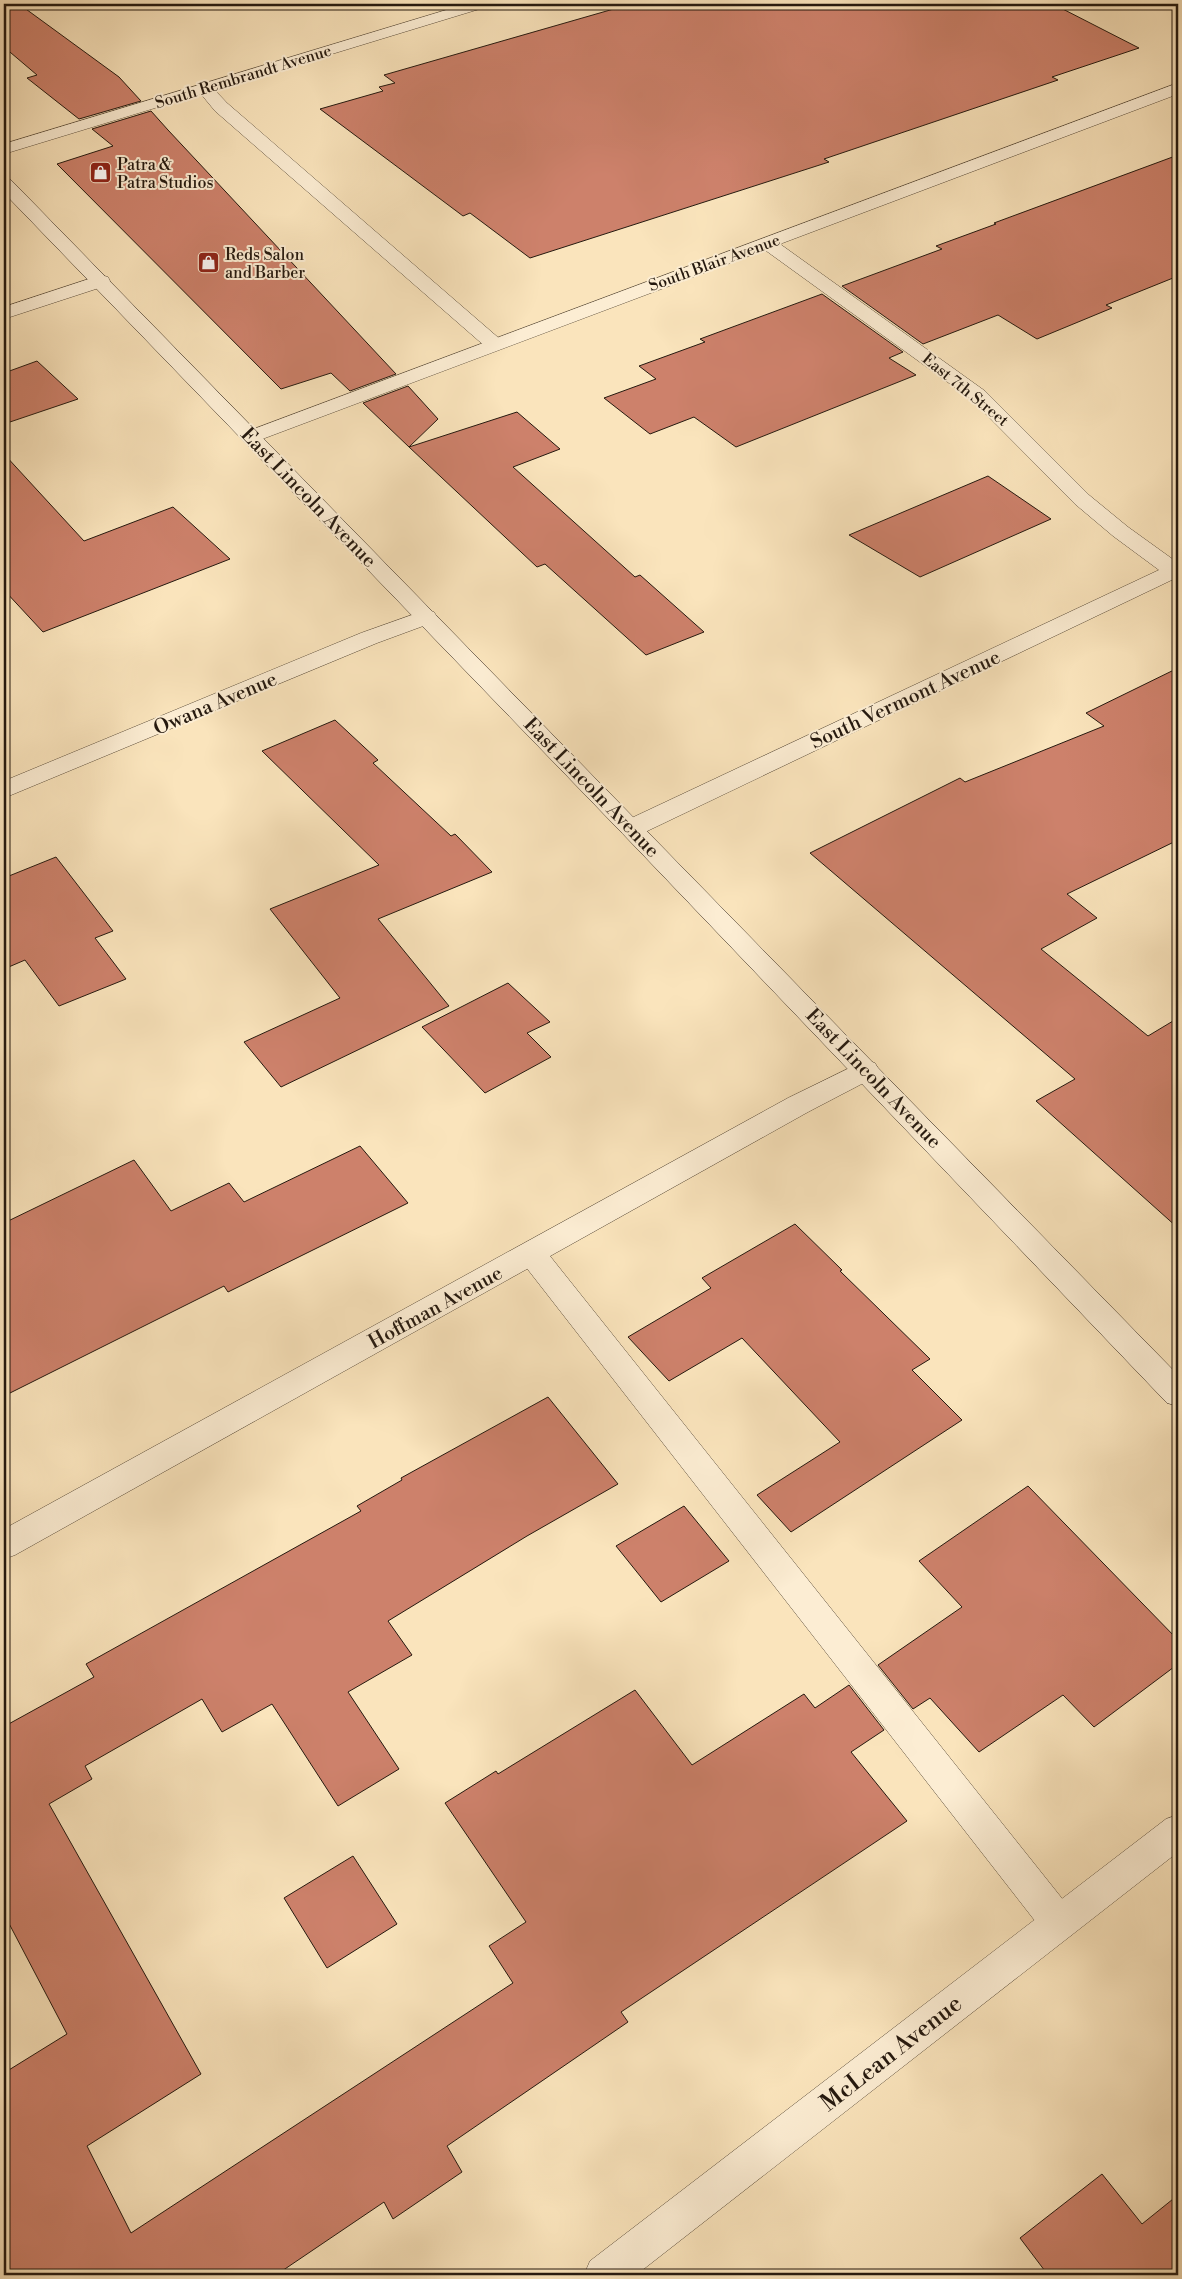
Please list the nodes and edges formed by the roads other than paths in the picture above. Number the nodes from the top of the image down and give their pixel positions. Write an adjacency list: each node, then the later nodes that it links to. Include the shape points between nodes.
1 (482, 4): 2 (street, South Rembrandt Avenue)
2 (204, 88): 4 (street, South Rembrandt Avenue); 9 (street)
3 (1178, 88): 6 (street, South Blair Avenue)
4 (4, 149)
5 (4, 183): 7 (street, East Lincoln Avenue)
6 (767, 243): 9 (street, South Blair Avenue); 11 (street, East 7th Street, via 978,395 1005,418 1038,456 1099,515 1124,536)
7 (101, 281): 8 (street); 10 (street, East Lincoln Avenue)
8 (4, 313)
9 (494, 344): 10 (street, South Blair Avenue)
10 (250, 437): 12 (street, East Lincoln Avenue)
11 (1176, 570): 14 (street, South Vermont Avenue)
12 (426, 617): 13 (street, Owana Avenue); 14 (street, East Lincoln Avenue)
13 (4, 790)
14 (632, 828): 15 (street, East Lincoln Avenue)
15 (866, 1070): 16 (street, Hoffman Avenue, via 798,1104); 17 (street, East Lincoln Avenue)
16 (532, 1254): 18 (street, Hoffman Avenue); 20 (street)
17 (1178, 1394)
18 (4, 1545)
19 (1178, 1831): 20 (street, McLean Avenue)
20 (1059, 1924): 21 (street, McLean Avenue)
21 (604, 2275)

